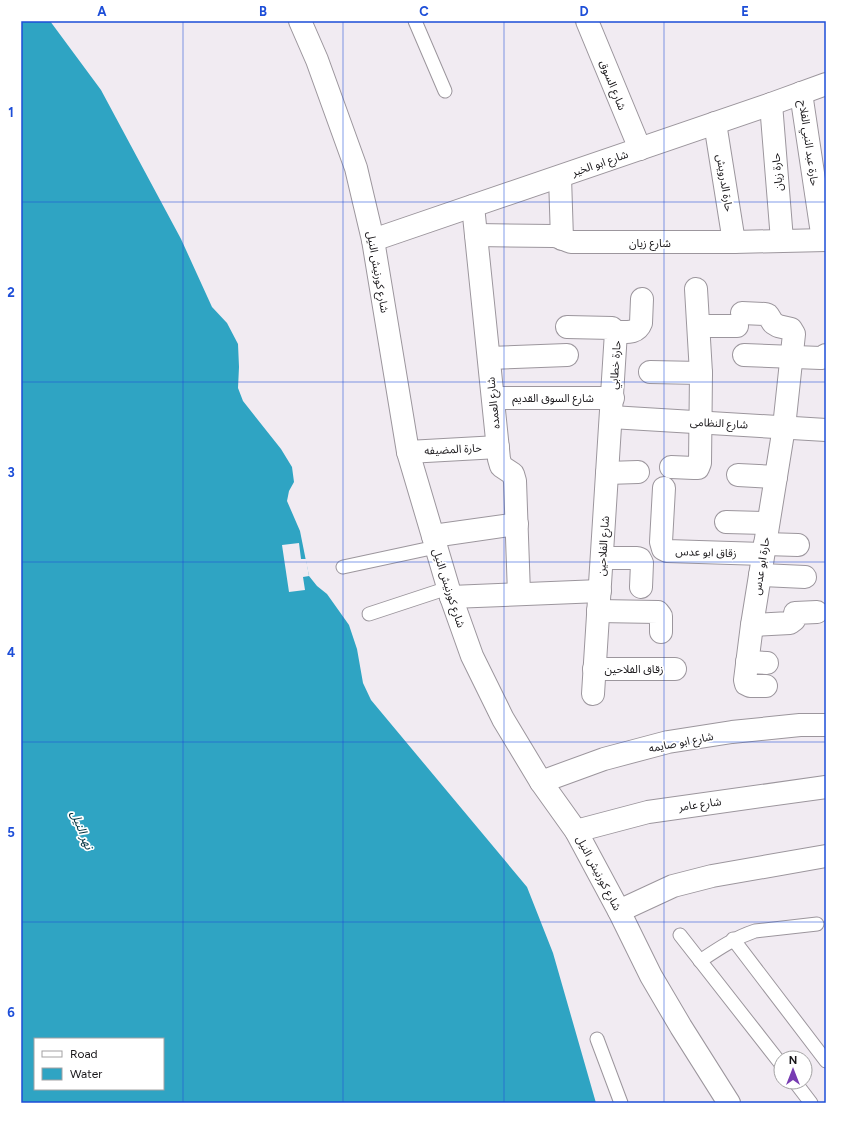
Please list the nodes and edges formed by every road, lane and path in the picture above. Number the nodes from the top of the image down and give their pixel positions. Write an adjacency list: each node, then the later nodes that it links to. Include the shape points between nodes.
1 (300, 21): 14 (street, شارع كورنيش النيل, via 317,60 356,168)
2 (415, 21): 5 (lane)
3 (587, 21): 9 (street, شارع السوق)
4 (826, 84): 6 (street, شارع ابو الخير)
5 (445, 91)
6 (801, 93): 7 (street, شارع ابو الخير); 16 (street, حارة عبد النبي الفلاح)
7 (772, 104): 8 (street, شارع ابو الخير); 15 (street, حارة زيان)
8 (715, 123): 9 (street, شارع ابو الخير); 17 (street, حارة الدرويش)
9 (640, 149): 10 (street, شارع ابو الخير)
10 (560, 177): 11 (street, شارع ابو الخير); 13 (street)
11 (473, 206): 12 (street, شارع العمده); 14 (street, شارع ابو الخير)
12 (476, 235): 13 (street, شارع زيان, via 558,236); 27 (street, شارع العمده)
13 (562, 239): 17 (street, شارع زيان, via 571,242)
14 (373, 240): 36 (street, شارع كورنيش النيل)
15 (782, 240): 16 (street, شارع زيان); 17 (street, شارع زيان)
16 (824, 240)
17 (734, 242)
18 (696, 290): 20 (street)
19 (642, 299): 22 (street, حارة خطابي, via 640,327 633,331)
20 (699, 326): 26 (street, حارة ابو عدس, via 768,315 773,323 793,331); 29 (street)
21 (567, 327): 22 (street, حارة خطابي, via 612,328)
22 (616, 332): 31 (street, حارة خطابي)
23 (826, 354): 26 (street, via 821,358)
24 (567, 355): 27 (street)
25 (744, 355): 26 (street)
26 (791, 357): 33 (street, حارة ابو عدس)
27 (489, 358): 30 (street, شارع العمده)
28 (650, 372): 29 (street)
29 (701, 373): 32 (street)
30 (493, 398): 31 (street, شارع السوق القديم); 35 (street, شارع العمده)
31 (612, 407): 32 (street, شارع النظامى); 39 (street, شارع الفلاحين)
32 (701, 422): 33 (street, شارع النظامى); 37 (street, via 698,468)
33 (784, 427): 34 (street, شارع النظامى); 41 (street, حارة ابو عدس)
34 (826, 430)
35 (498, 447): 36 (street, حارة المضيفه); 44 (street, شارع العمده, via 501,466 513,474 515,481)
36 (408, 452): 46 (street, شارع كورنيش النيل)
37 (671, 467)
38 (638, 472): 39 (street)
39 (608, 473): 48 (street, شارع الفلاحين)
40 (738, 475): 41 (street)
41 (776, 477): 45 (street, حارة ابو عدس)
42 (664, 488): 45 (street, زقاق ابو عدس, via 661,542 663,549 667,551)
43 (726, 522): 45 (street)
44 (517, 524): 46 (street); 54 (street, شارع العمده)
45 (765, 540): 47 (street); 50 (street, حارة ابو عدس)
46 (435, 541): 49 (lane); 53 (street, شارع كورنيش النيل)
47 (798, 545)
48 (602, 558): 52 (street, via 640,559); 55 (street, شارع الفلاحين)
49 (343, 567)
50 (760, 575): 51 (street); 58 (street, حارة ابو عدس)
51 (805, 577)
52 (641, 587)
53 (449, 593): 54 (street); 57 (lane); 65 (street, شارع كورنيش النيل, via 472,656 503,719)
54 (519, 594): 55 (street)
55 (599, 601): 59 (street, via 658,612 661,616); 60 (street, شارع الفلاحين)
56 (817, 612): 58 (street, via 795,612 794,620 790,624)
57 (369, 614)
58 (752, 624): 62 (street, حارة ابو عدس, via 757,662 745,680 750,686)
59 (661, 632)
60 (594, 669): 61 (street, زقاق الفلاحين); 63 (street, شارع الفلاحين)
61 (675, 669)
62 (766, 686)
63 (593, 694)
64 (826, 725): 65 (street, شارع ابو صايمه, via 800,725 668,742 604,759)
65 (541, 782): 67 (street, شارع كورنيش النيل)
66 (826, 786): 67 (street, شارع عامر, via 648,812)
67 (576, 831): 69 (street, شارع كورنيش النيل)
68 (826, 856): 69 (street, via 712,876 673,886)
69 (619, 911): 79 (street, شارع كورنيش النيل, via 658,989)
70 (817, 924): 72 (lane, via 755,931)
71 (680, 935): 73 (lane)
72 (734, 939): 73 (lane); 76 (lane)
73 (700, 961): 75 (lane)
74 (597, 1039): 78 (lane)
75 (773, 1054)
76 (826, 1061)
77 (801, 1090): 80 (lane)
78 (621, 1103)
79 (729, 1103)
80 (812, 1103)

